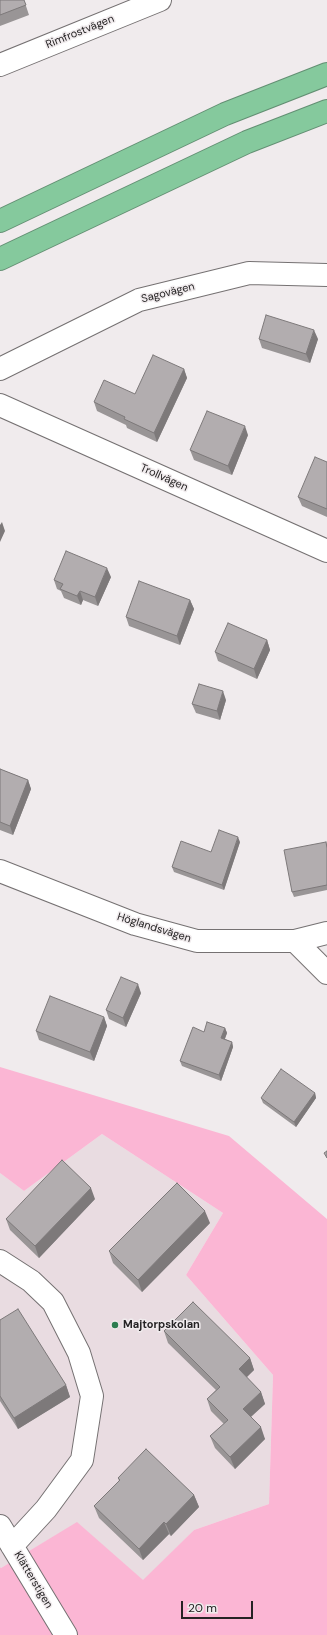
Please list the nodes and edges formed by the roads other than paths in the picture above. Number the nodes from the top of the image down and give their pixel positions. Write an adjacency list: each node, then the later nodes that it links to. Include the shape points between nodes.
1 (160, 0): 2 (street, Rimfrostvägen)
2 (0, 65)
3 (327, 74): 5 (highway, via 225,114)
4 (327, 111): 6 (highway, via 247,142)
5 (0, 221)
6 (0, 259)
7 (327, 275): 8 (street, Sagovägen, via 249,272 139,300)
8 (0, 369)
9 (0, 404): 10 (street, Trollvägen)
10 (327, 551)
11 (0, 871): 13 (street, Höglandsvägen, via 135,924 197,941)
12 (327, 933): 13 (street, Höglandsvägen)
13 (295, 941): 14 (street)
14 (327, 973)
15 (0, 1261): 17 (street, via 31,1281 53,1302 79,1353 92,1396 82,1460 46,1509)
16 (0, 1526): 17 (street, Klätterstigen)
17 (12, 1546): 18 (street, Klätterstigen)
18 (66, 1635)

